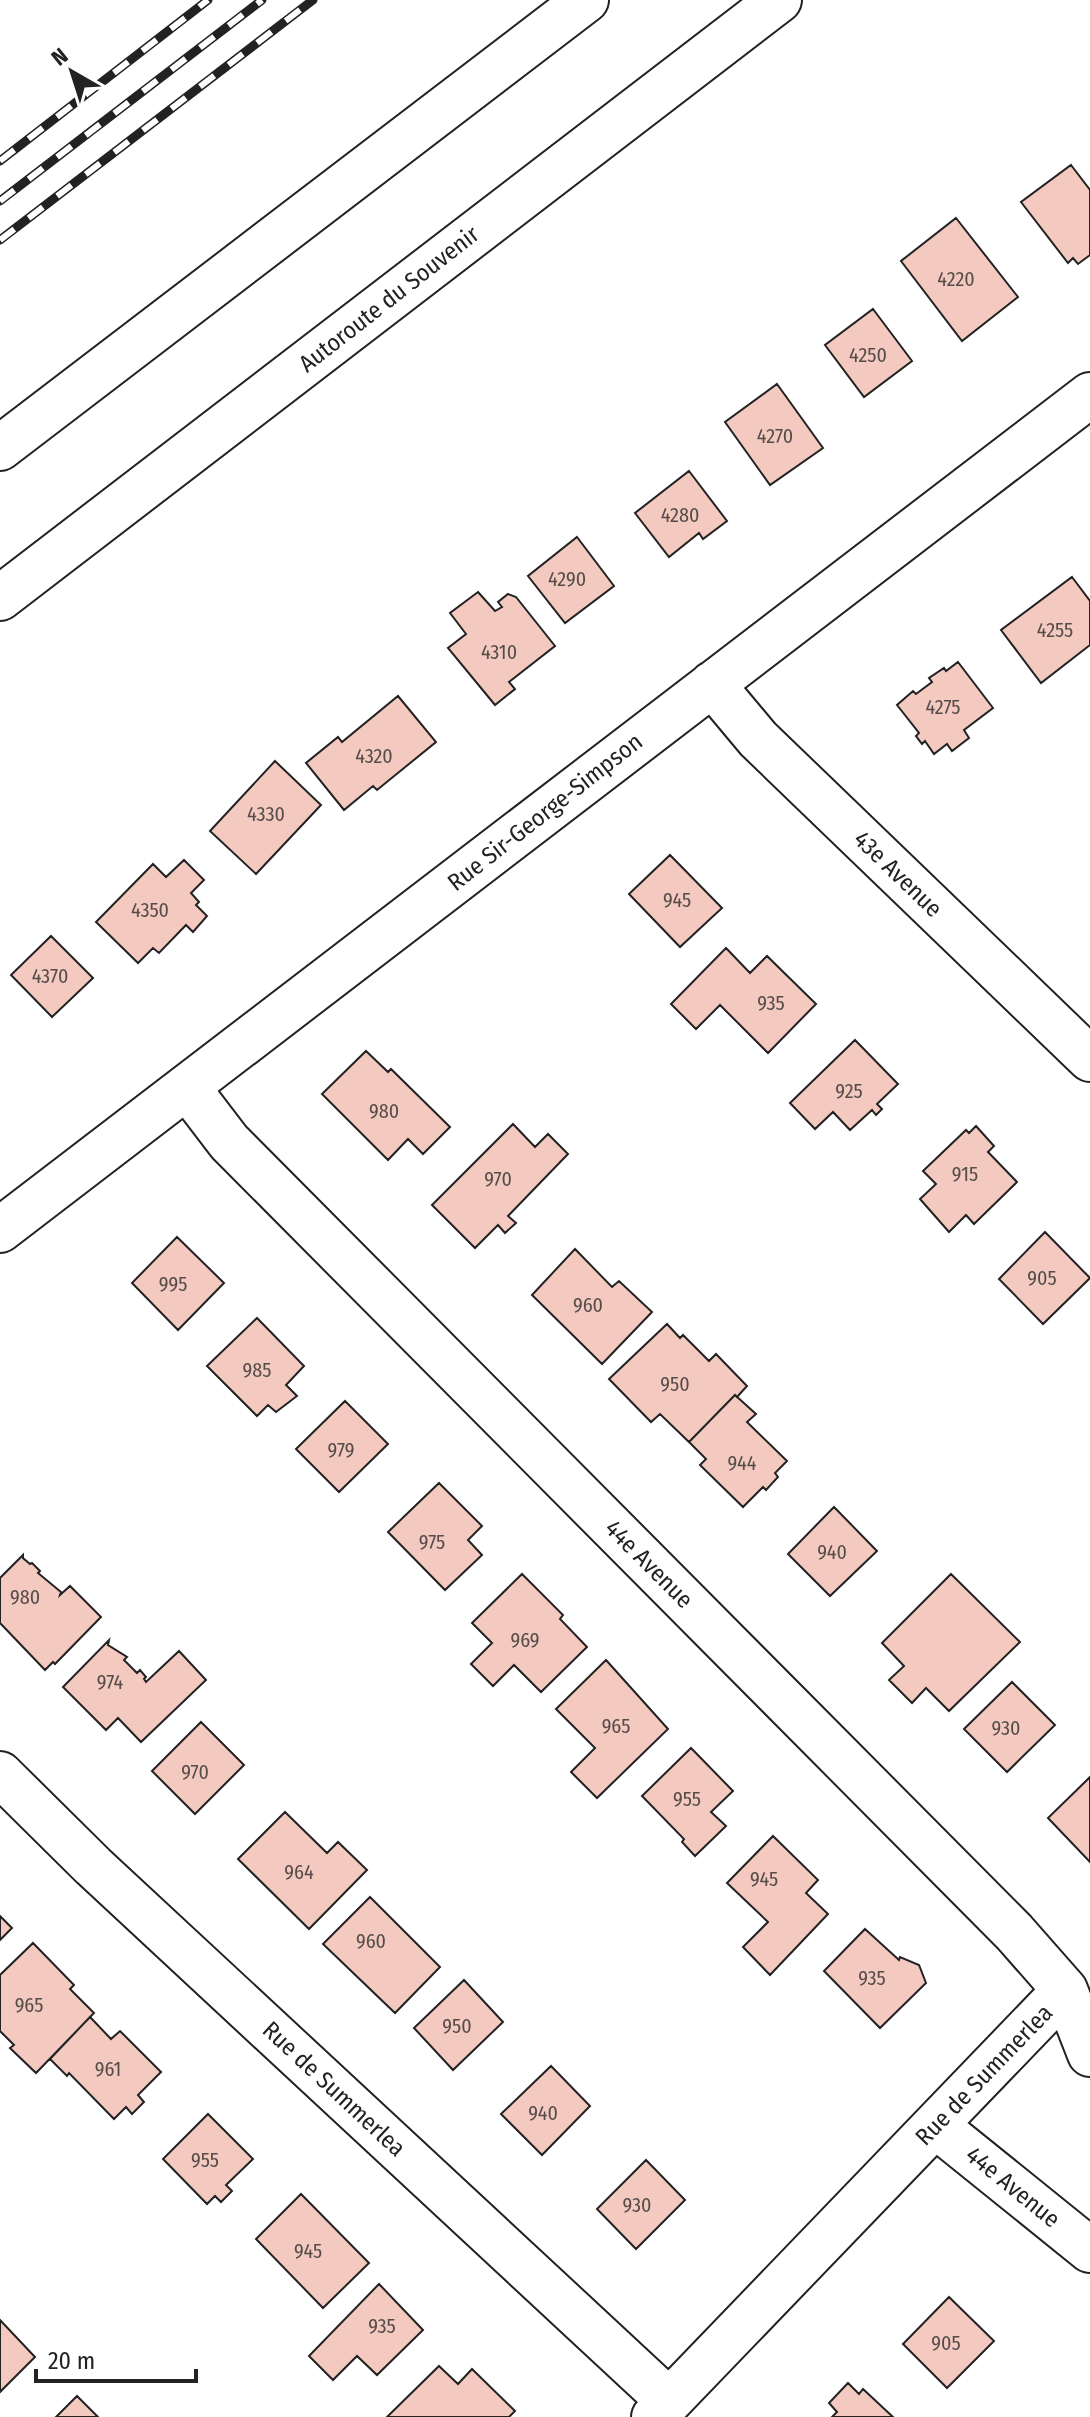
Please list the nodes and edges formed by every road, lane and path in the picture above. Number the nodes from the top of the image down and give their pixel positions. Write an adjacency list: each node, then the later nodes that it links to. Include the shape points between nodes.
1 (586, 0): 4 (main road)
2 (779, 0): 5 (main road, Autoroute du Souvenir)
3 (1090, 395): 6 (main road, Rue Sir-George-Simpson)
4 (0, 448)
5 (0, 598)
6 (712, 684): 7 (main road, 43e Avenue, via 758,739); 8 (main road, Rue Sir-George-Simpson)
7 (1090, 1059)
8 (187, 1087): 9 (main road, Rue Sir-George-Simpson); 11 (main road, 44e Avenue, via 229,1142 1014,1932)
9 (0, 1230)
10 (0, 1774): 15 (main road, Rue de Summerlea)
11 (1065, 1990): 12 (main road, 44e Avenue); 13 (main road, Rue de Summerlea)
12 (1090, 2054)
13 (935, 2125): 14 (main road, 44e Avenue); 15 (main road, Rue de Summerlea)
14 (1090, 2250)
15 (662, 2409)

